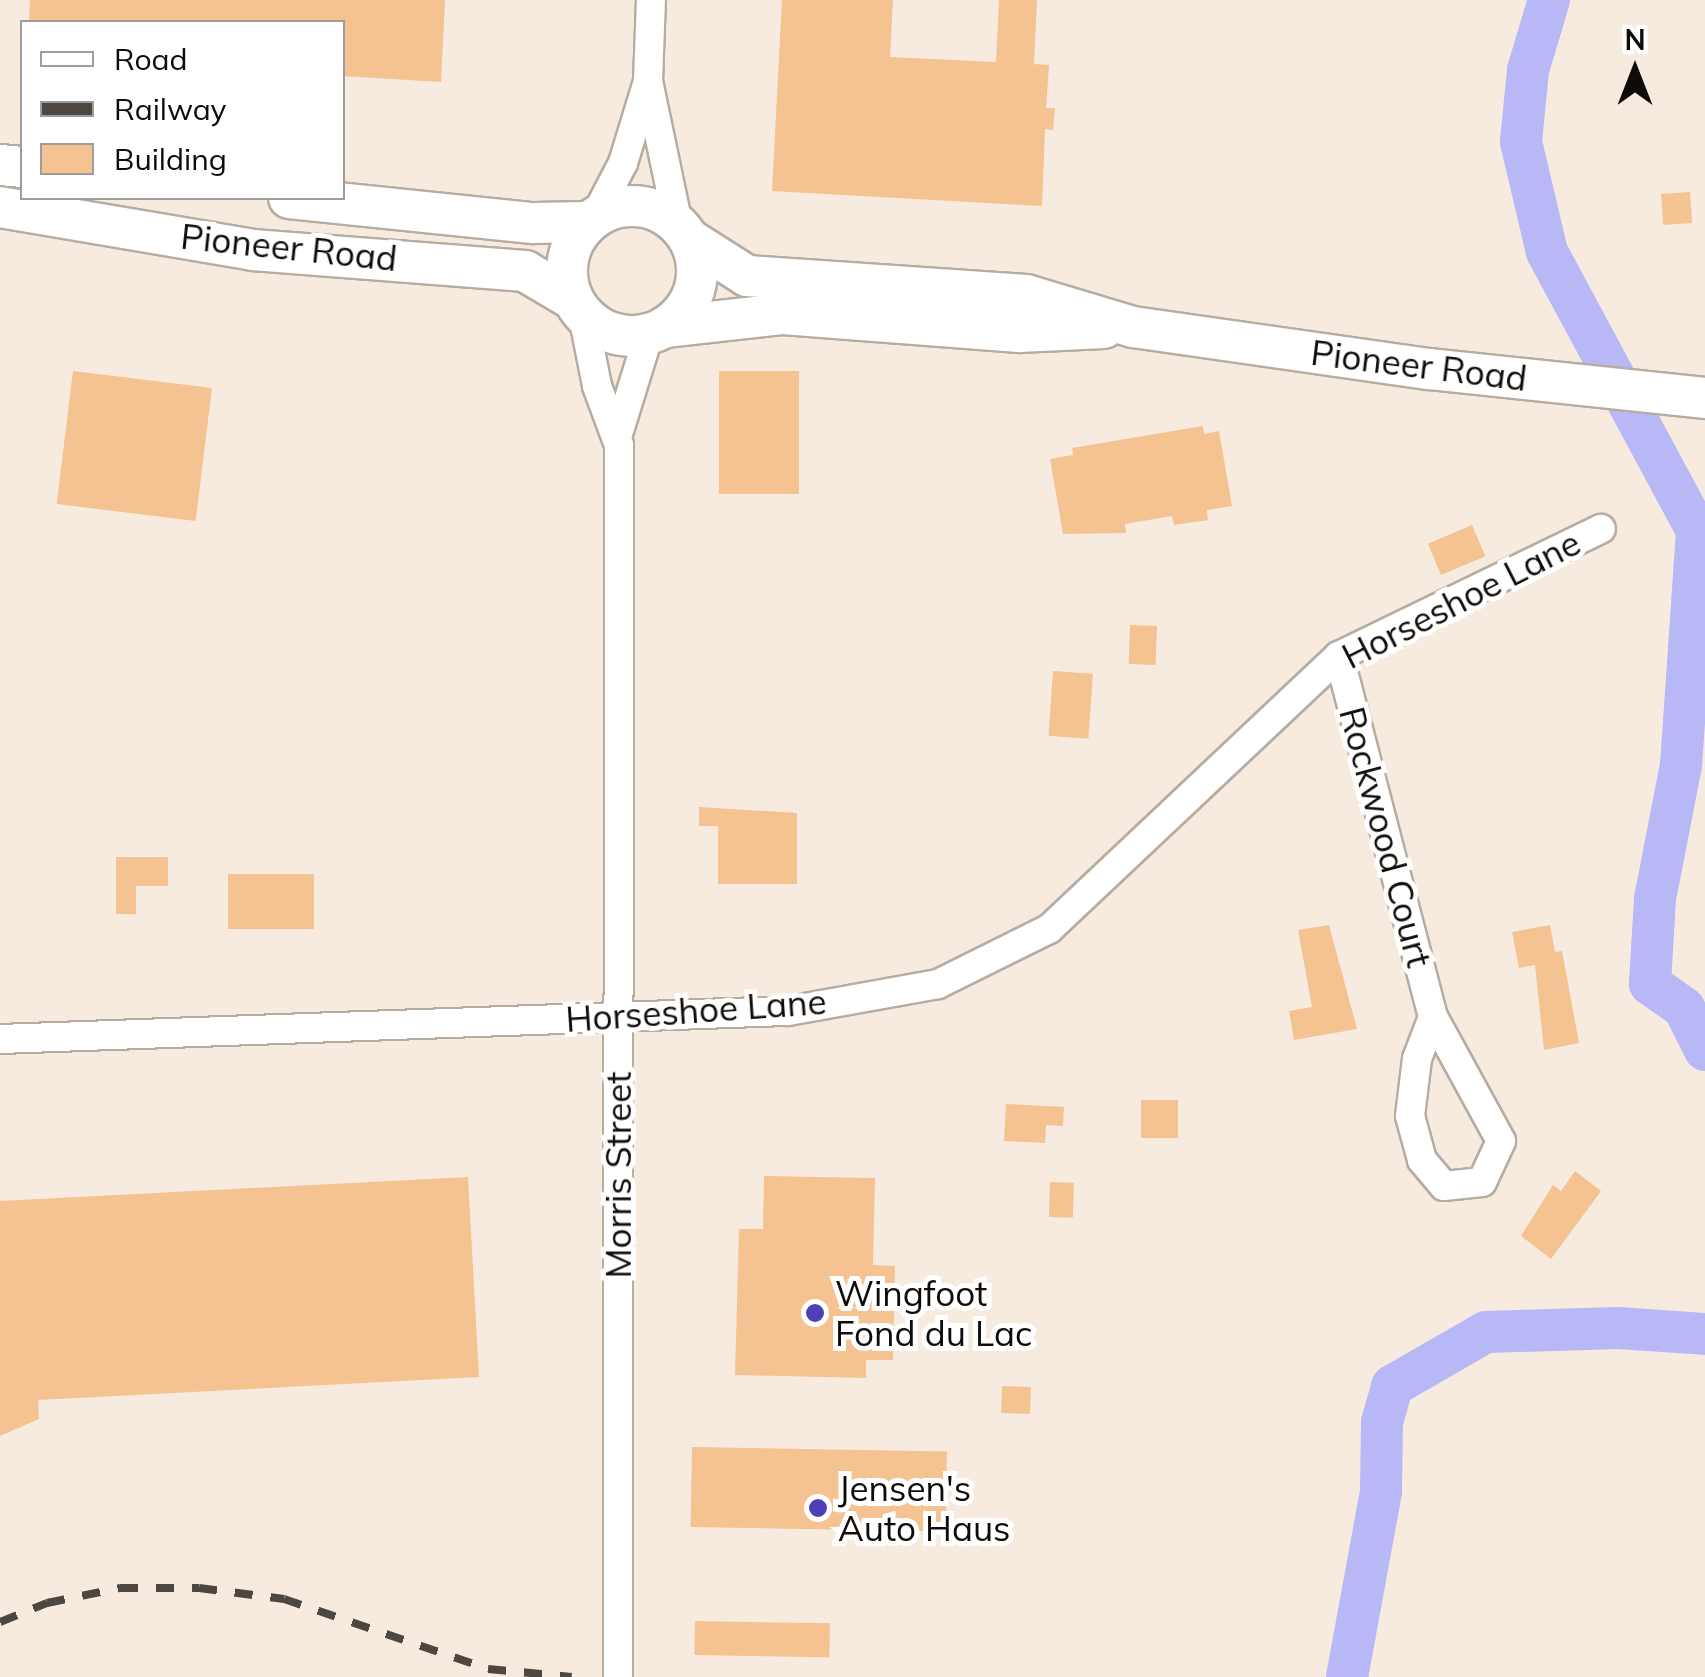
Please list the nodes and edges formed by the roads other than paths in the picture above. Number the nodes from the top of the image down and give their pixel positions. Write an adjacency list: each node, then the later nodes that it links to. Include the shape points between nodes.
1 (652, 0): 2 (street)
2 (648, 80): 5 (street, via 623,163); 6 (street)
3 (309, 200): 5 (main road, Pioneer Road, via 533,223)
4 (0, 206): 7 (main road, Pioneer Road, via 252,250 524,271)
5 (592, 219): 6 (main road, via 630,205); 7 (main road, via 567,258)
6 (684, 232): 8 (main road, Pioneer Road, via 747,276 1026,294); 9 (main road, via 697,278 680,314)
7 (578, 307): 9 (main road, via 618,334); 11 (street, Morris Street, via 597,386)
8 (1133, 327): 9 (main road, Pioneer Road, via 1019,332 783,314); 10 (main road, Pioneer Road)
9 (657, 330): 11 (street, Morris Street)
10 (1691, 396)
11 (618, 434): 14 (street, Morris Street)
12 (1601, 529): 13 (street, Horseshoe Lane)
13 (1339, 656): 14 (street, Horseshoe Lane, via 1048,929 938,984 788,1011); 15 (street, Rockwood Court)
14 (618, 1018): 16 (street, Horseshoe Lane); 17 (street, Morris Street)
15 (1433, 1018): 15 (street, Rockwood Court, via 1416,1059 1410,1116 1422,1160 1444,1186 1482,1182 1501,1141)
16 (0, 1039)
17 (618, 1677)

